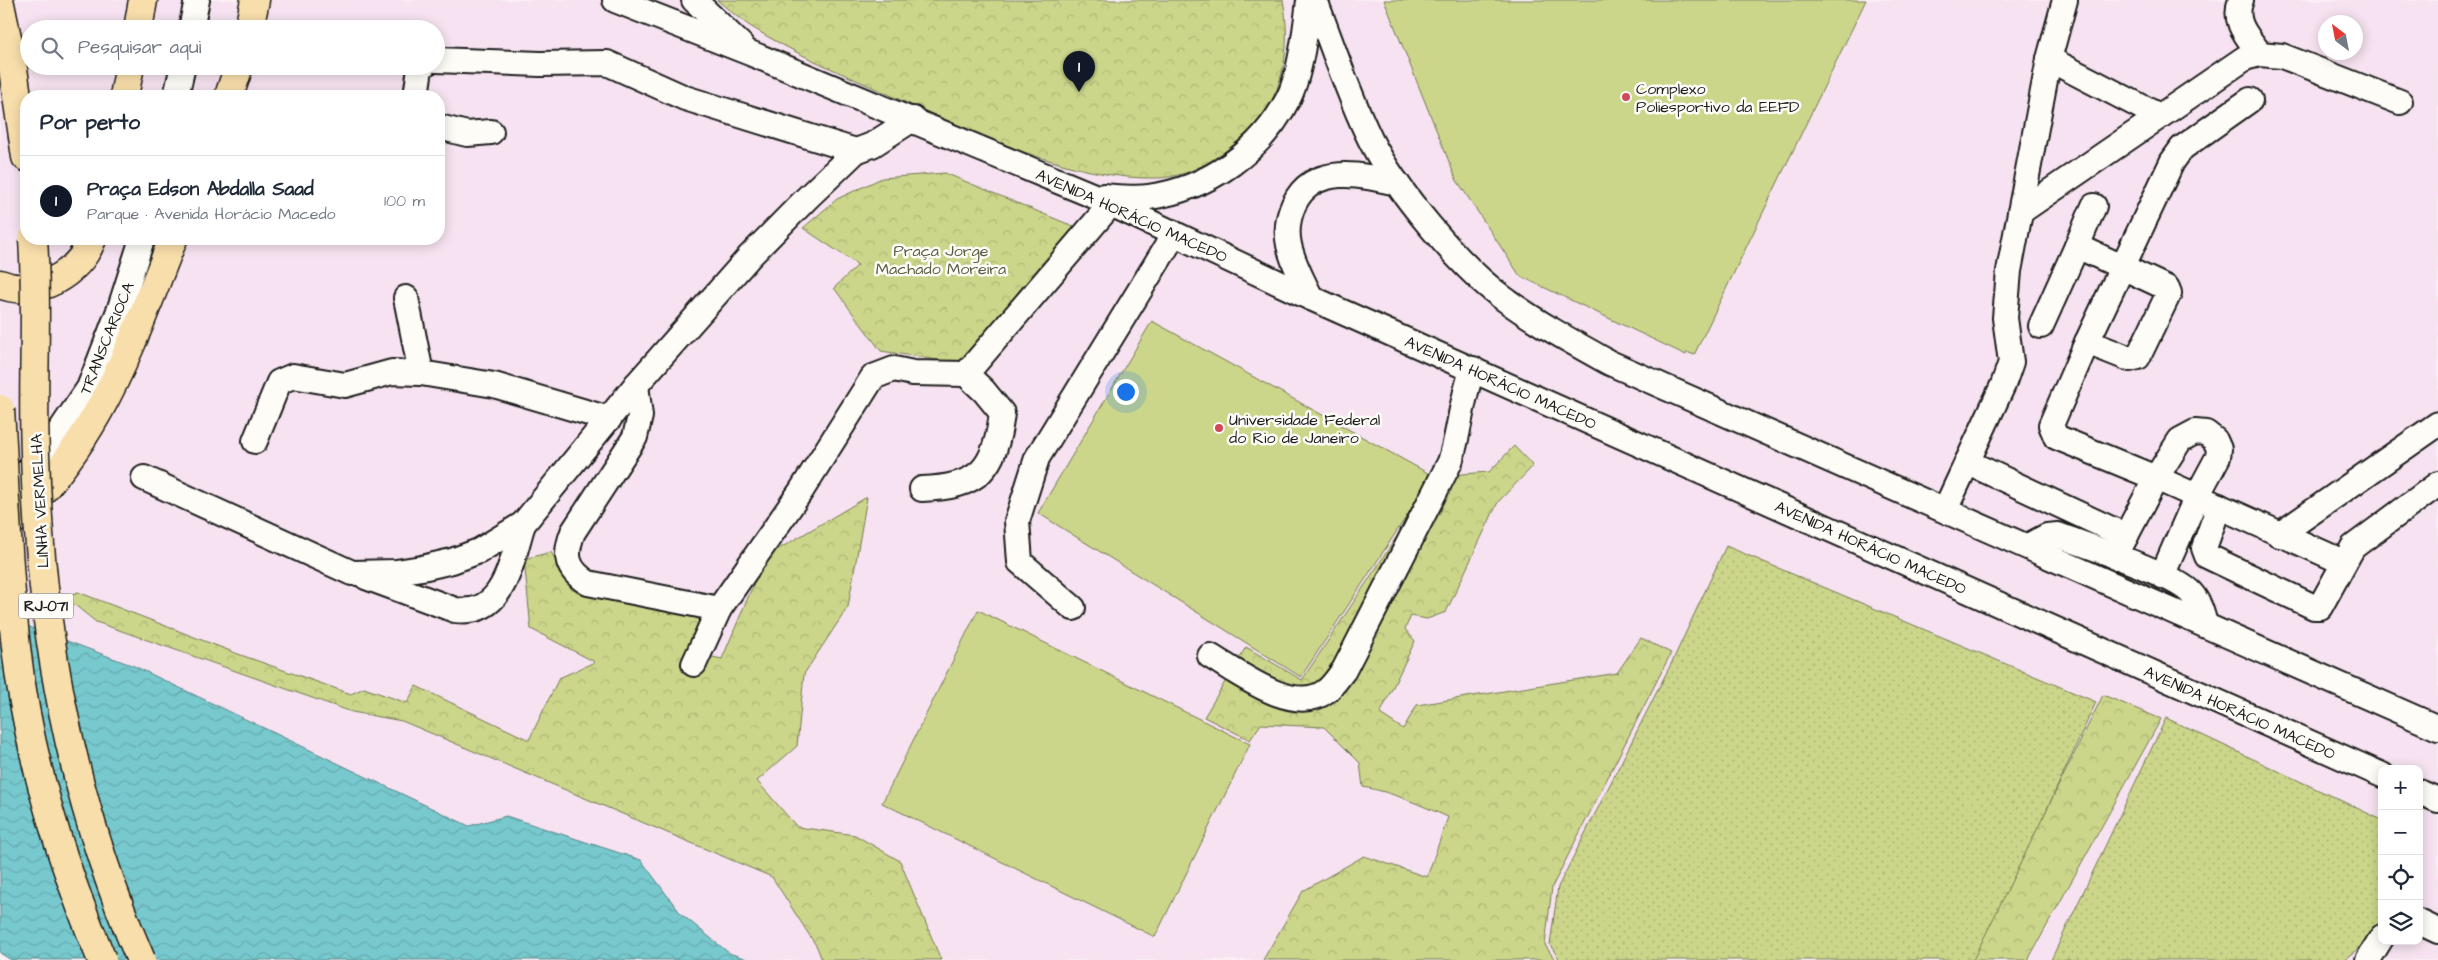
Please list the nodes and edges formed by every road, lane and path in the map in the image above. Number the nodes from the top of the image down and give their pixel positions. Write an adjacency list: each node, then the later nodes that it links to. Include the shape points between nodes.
1 (197, 0): 10 (street)
2 (255, 0): 11 (highway)
3 (615, 0): 12 (street, AVENIDA HORÁCIO MACEDO)
4 (694, 0): 12 (street)
5 (1309, 0): 33 (street, via 1306,31 1289,96 1271,125 1244,155 1211,178 1175,192)
6 (1315, 0): 32 (street, via 1372,143)
7 (2065, 0): 14 (street)
8 (2242, 0): 13 (street, via 2239,26)
9 (0, 4): 26 (highway)
10 (193, 20)
11 (251, 20)
12 (750, 53): 28 (street, AVENIDA HORÁCIO MACEDO)
13 (2260, 54): 25 (street, via 2282,56); 27 (street, via 2245,58)
14 (2049, 59): 27 (street); 35 (street)
15 (445, 60): 31 (street, via 607,63 685,98)
16 (128, 75): 20 (highway)
17 (181, 75): 21 (street)
18 (236, 75): 22 (highway)
19 (419, 75): 23 (street)
20 (125, 90)
21 (177, 90)
22 (231, 90)
23 (417, 90)
24 (2250, 100): 42 (street, via 2182,148 2172,162)
25 (2400, 102)
26 (20, 114)
27 (2159, 116): 35 (street)
28 (913, 120): 31 (street); 33 (street, AVENIDA HORÁCIO MACEDO)
29 (445, 128): 30 (street, via 467,134)
30 (491, 132)
31 (856, 151): 51 (street, via 750,256)
32 (1397, 183): 45 (street, via 1359,175 1332,176 1319,180 1297,197 1289,215 1288,239 1294,262); 64 (street, via 1481,279 1502,297 1564,337 1610,363)
33 (1102, 200): 36 (street, AVENIDA HORÁCIO MACEDO); 50 (street)
34 (2094, 206): 41 (street)
35 (2020, 212): 56 (street, via 2009,271 2005,318 2011,362)
36 (1172, 232): 45 (street, AVENIDA HORÁCIO MACEDO); 74 (street, via 1167,246 1037,458 1017,521 1020,562)
37 (33, 245): 87 (highway, LINHA VERMELHA / RJ-071, bridge, via 39,540 53,653 84,804 116,901)
38 (90, 245): 43 (highway, via 72,268 49,283 27,289 13,289)
39 (140, 245): 62 (street, TRANSCARIOCA, via 89,388 47,450)
40 (171, 245): 66 (highway, via 115,383 90,428 63,466)
41 (2077, 246): 42 (street); 46 (street)
42 (2122, 267): 47 (street); 47 (street, via 2167,288 2165,302 2134,360)
43 (0, 284)
44 (406, 298): 49 (street)
45 (1311, 298): 48 (street, AVENIDA HORÁCIO MACEDO)
46 (2042, 326)
47 (2087, 342): 58 (street, via 2051,425 2052,432 2056,437)
48 (1472, 369): 77 (street, via 1450,462 1344,670 1327,691 1308,700 1289,698 1272,692); 80 (street, AVENIDA HORÁCIO MACEDO)
49 (421, 372): 53 (street, via 494,385); 55 (street, via 392,372 345,385 293,376 287,378 279,382)
50 (966, 374): 60 (street, via 1002,413 999,435 980,474 958,486); 75 (street, via 894,369 873,377 801,491)
51 (636, 385): 53 (street); 75 (street, via 640,416 635,437 573,532 567,548 569,563 576,575 588,582)
52 (0, 409): 86 (highway, LINHA VERMELHA / RJ-071, bridge, via 7,542 24,703 64,864)
53 (610, 419): 65 (street)
54 (2438, 424): 67 (street)
55 (255, 441)
56 (1967, 462): 64 (street); 68 (street)
57 (144, 478): 72 (street)
58 (2156, 478): 61 (street); 61 (street, via 2180,440 2195,432 2206,433 2215,440 2218,457); 68 (street)
59 (2438, 484): 71 (street, via 2353,547)
60 (922, 489)
61 (2196, 498): 63 (street); 73 (street)
62 (0, 499)
63 (2218, 506): 67 (street); 71 (street, via 2204,548 2207,556 2314,607 2320,607 2324,601)
64 (1945, 510): 69 (street)
65 (522, 524): 72 (street, via 479,551 452,561 396,572); 72 (street, via 504,582 494,598 482,608 468,612)
66 (0, 532)
67 (2279, 535): 71 (street)
68 (2126, 536): 70 (street)
69 (2028, 546): 70 (street, via 2047,536 2058,535); 76 (street)
70 (2115, 557): 73 (street)
71 (2343, 562)
72 (352, 572)
73 (2162, 576): 76 (street, via 2191,593 2199,604)
74 (1073, 608)
75 (719, 609): 78 (street)
76 (2205, 624): 79 (street)
77 (1210, 656)
78 (694, 664)
79 (2438, 728)
80 (2378, 773)
81 (2423, 794): 82 (street)
82 (2438, 800)
83 (2423, 924): 84 (street)
84 (2438, 931)
85 (2378, 944): 88 (street)
86 (102, 960)
87 (141, 960)
88 (2368, 960)

